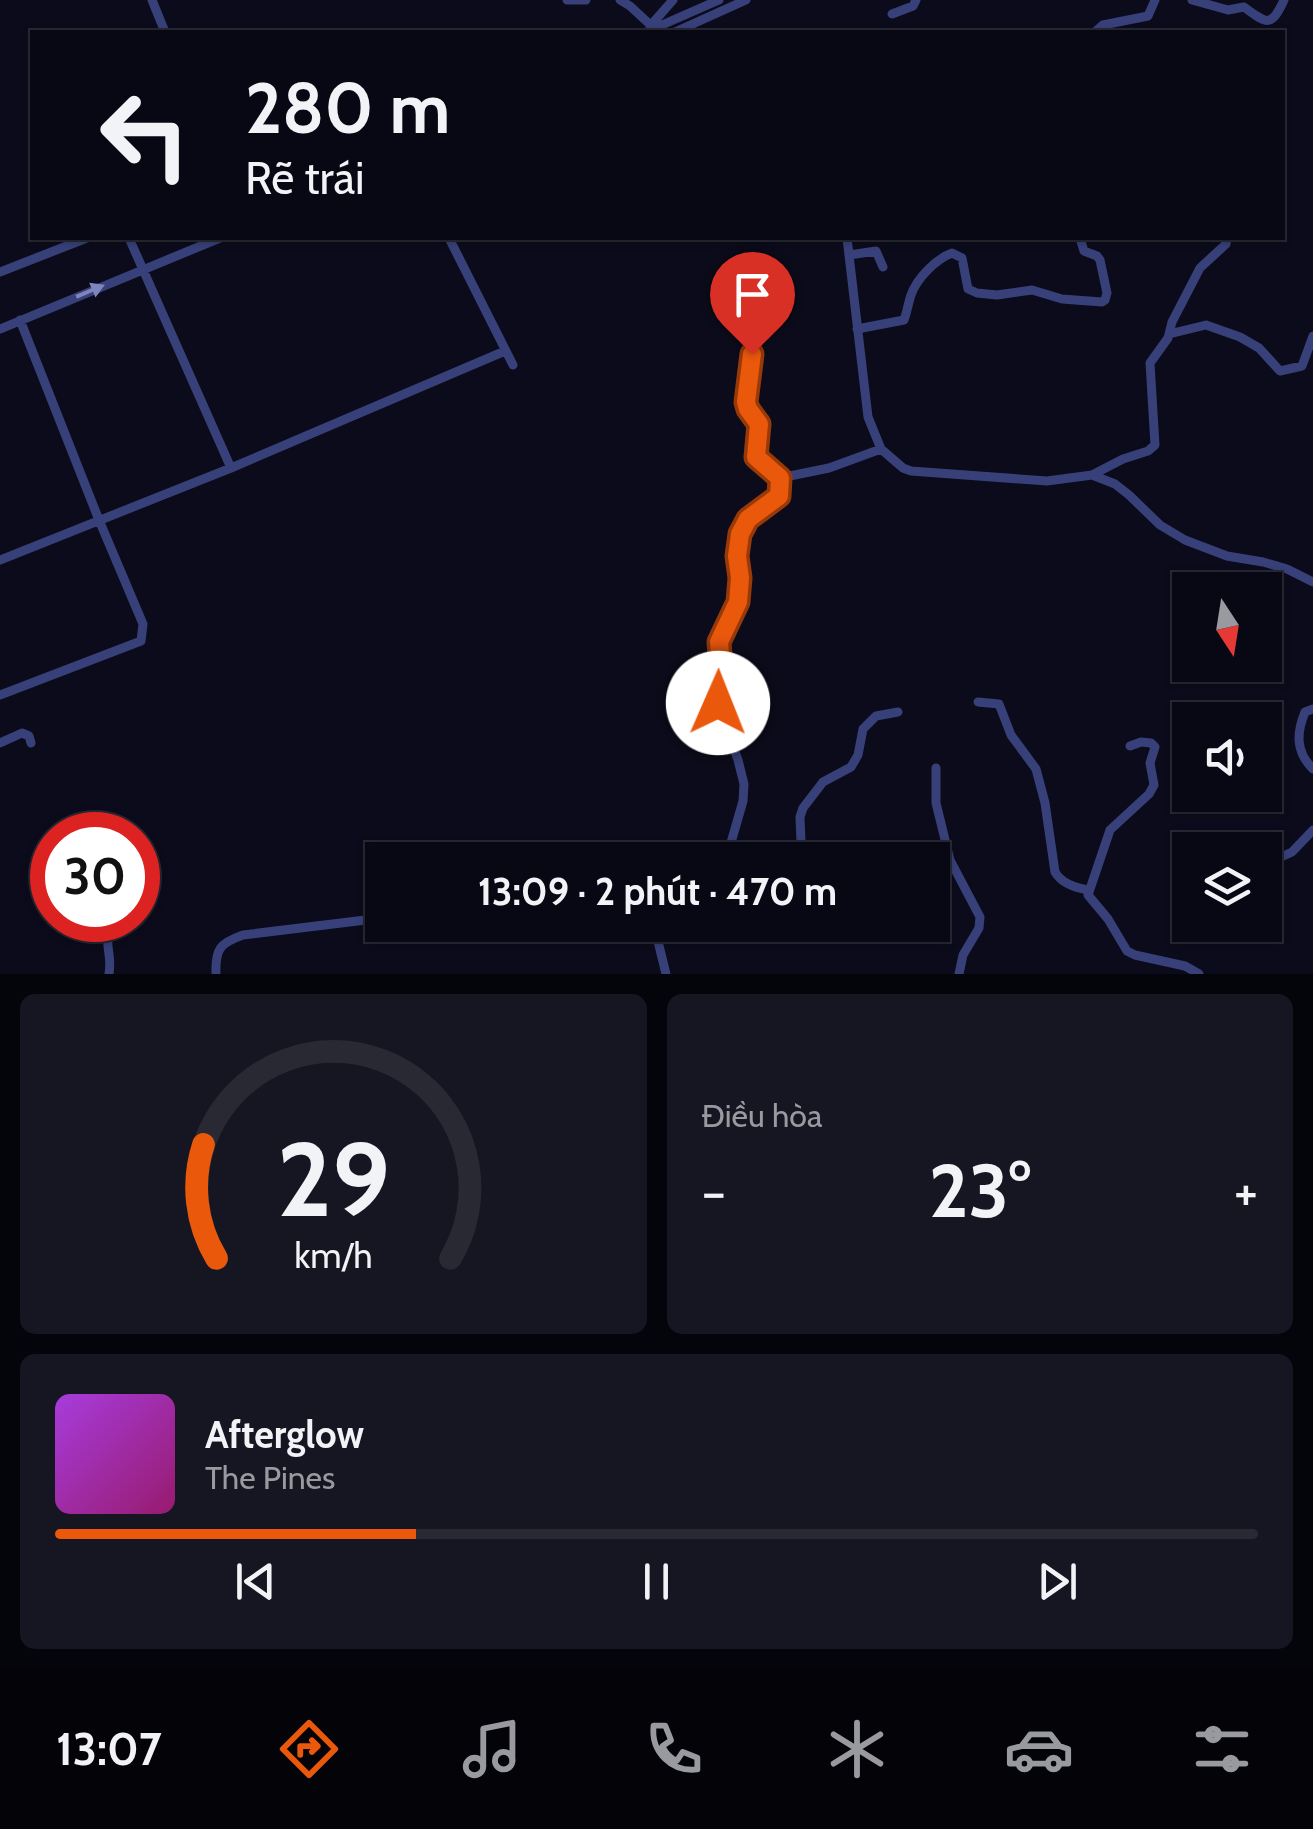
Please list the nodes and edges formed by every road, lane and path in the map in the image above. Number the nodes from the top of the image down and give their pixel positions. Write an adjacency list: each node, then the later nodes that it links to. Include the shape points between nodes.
1 (152, 0): 13 (street)
2 (568, 0): 3 (street)
3 (586, 0)
4 (620, 0): 14 (street)
5 (673, 0): 14 (street)
6 (719, 0): 14 (street)
7 (746, 0): 15 (street)
8 (916, 0): 12 (street)
9 (1150, 0): 16 (street, via 1148,16)
10 (1192, 0): 11 (street, via 1228,10 1244,7 1267,21)
11 (1284, 0)
12 (892, 14)
13 (164, 30)
14 (653, 30)
15 (679, 30)
16 (1097, 30)
17 (81, 240): 27 (street)
18 (130, 240): 25 (street)
19 (215, 240): 25 (street)
20 (450, 240): 33 (street)
21 (847, 240): 24 (street)
22 (1081, 240): 30 (street, via 1084,252 1100,260 1107,293 1102,302 1032,290 977,294 968,288 962,258 952,253 920,280 904,320)
23 (1227, 240): 31 (street, via 1200,268)
24 (849, 255): 26 (street, via 876,251); 30 (street)
25 (143, 268): 28 (street, one-way to 25); 38 (street)
26 (882, 268)
27 (0, 272)
28 (20, 320): 29 (street); 42 (street)
29 (0, 329)
30 (857, 330): 36 (street, via 868,417)
31 (1168, 334): 32 (street, via 1206,324 1259,348 1280,371 1302,366); 37 (street, via 1150,364 1156,444)
32 (1313, 336)
33 (505, 351): 35 (street); 38 (street)
34 (752, 354): 40 (street, via 746,402 759,424 756,457)
35 (513, 365)
36 (880, 449): 39 (street, via 911,470 1047,481); 40 (street)
37 (1116, 463): 39 (street); 41 (street)
38 (231, 468): 42 (street)
39 (1092, 475): 41 (street)
40 (780, 478): 55 (street, via 779,496 740,534 738,602 718,648 718,703 744,784)
41 (1122, 490): 44 (street, via 1185,540)
42 (100, 520): 43 (street); 45 (street, via 144,624 141,641)
43 (0, 560)
44 (1313, 582)
45 (0, 695)
46 (978, 702): 58 (street, via 999,704 1011,735 1035,766 1054,872)
47 (1313, 709): 53 (street, via 1305,712 1298,740)
48 (898, 712): 56 (street, via 876,716 863,730 852,767 823,782 802,808)
49 (0, 743): 50 (street, via 22,732)
50 (31, 743)
51 (1130, 746): 58 (street, via 1152,743 1154,784 1110,830)
52 (936, 768): 65 (street, via 936,803 950,860 980,917)
53 (1313, 769)
54 (1313, 830): 57 (street)
55 (730, 842)
56 (801, 842)
57 (1282, 857)
58 (1089, 890): 66 (street, via 1127,950)
59 (365, 920): 63 (street, via 226,941)
60 (106, 942): 62 (street)
61 (658, 942): 64 (street)
62 (110, 974)
63 (216, 974)
64 (666, 974)
65 (959, 974)
66 (1199, 974)

